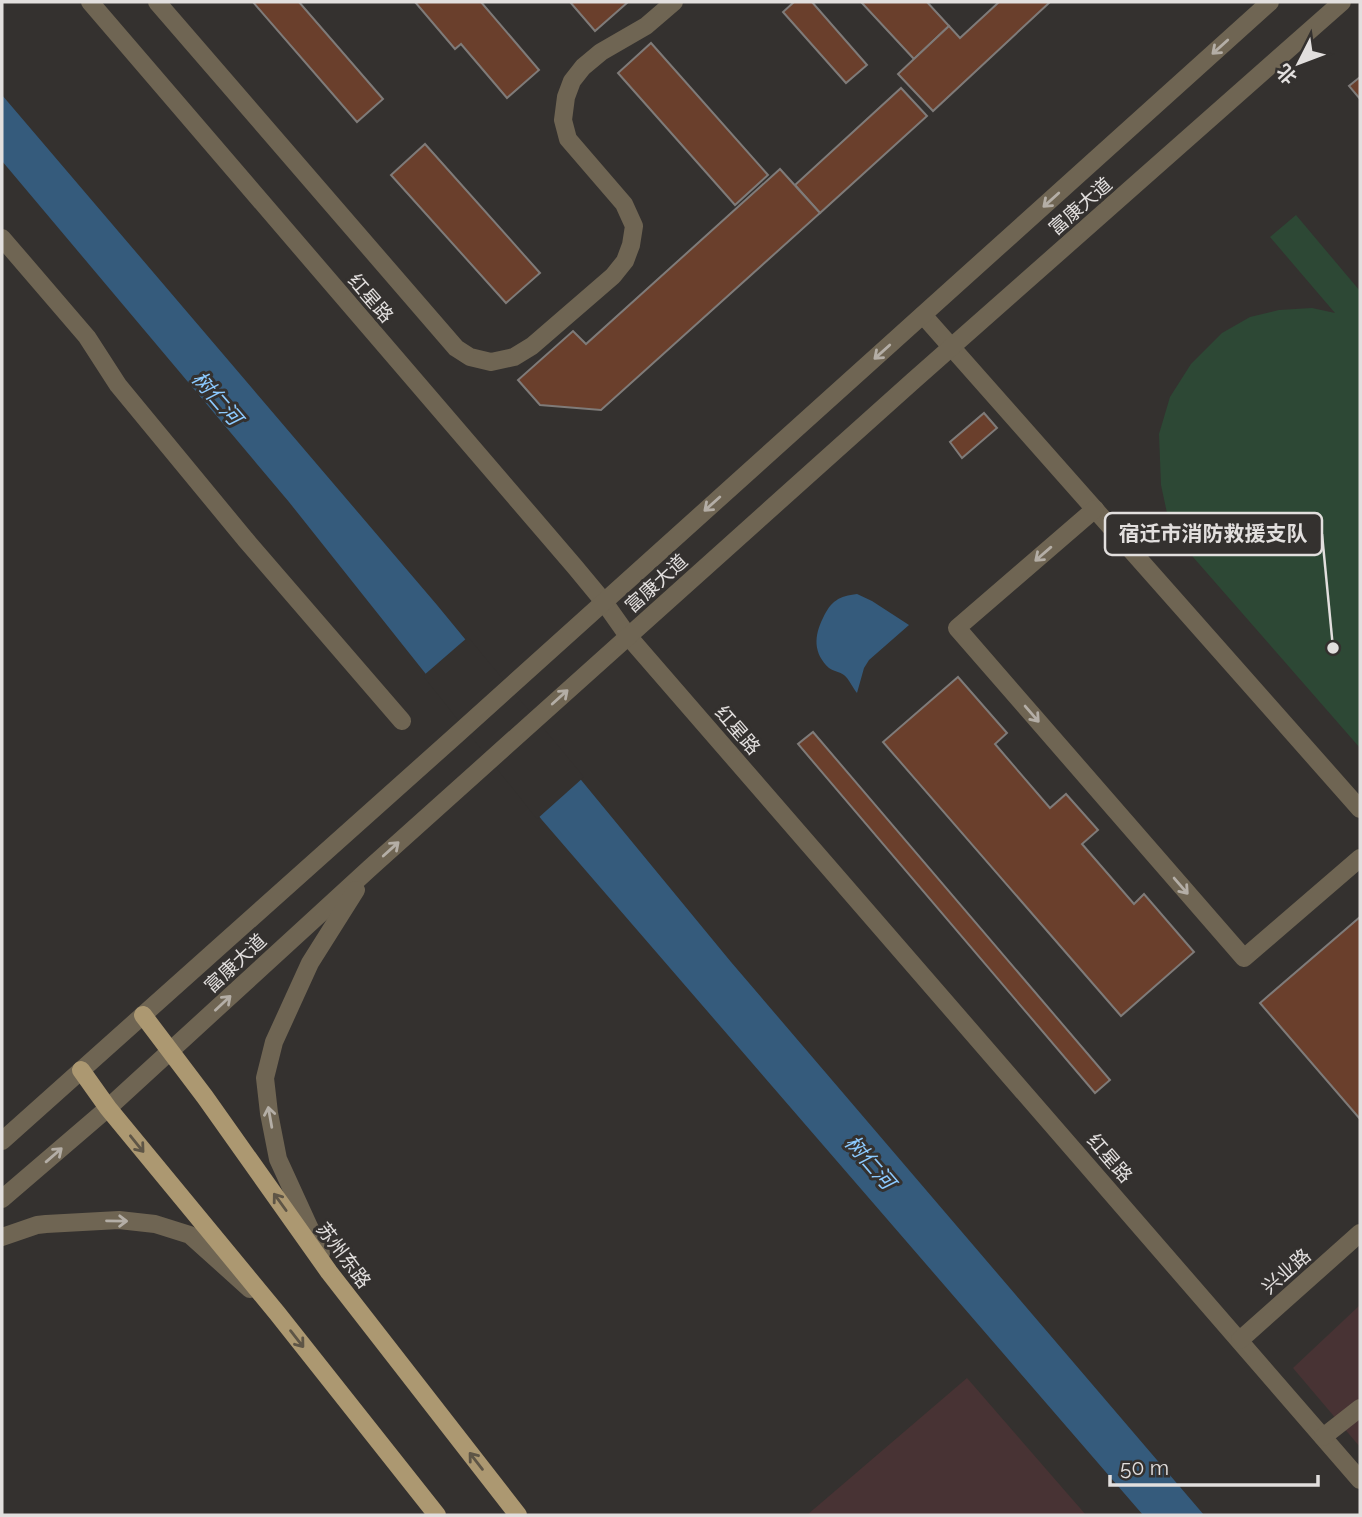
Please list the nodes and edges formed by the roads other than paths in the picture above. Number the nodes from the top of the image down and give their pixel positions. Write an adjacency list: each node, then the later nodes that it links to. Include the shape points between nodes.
1 (90, 2): 10 (street, 红星路)
2 (157, 2): 3 (street, via 456,348 491,362 514,357 532,346 625,261 634,226 624,204 568,139 563,120 566,97 583,67)
3 (674, 2)
4 (1270, 2): 7 (street, 富康大道, one-way to 7)
5 (1342, 2): 8 (street, 富康大道)
6 (2, 237): 12 (street, via 87,337 118,385)
7 (923, 315): 8 (street); 10 (street, 富康大道, one-way to 10)
8 (951, 347): 9 (street); 11 (street, 富康大道)
9 (1095, 509): 13 (street); 14 (street, one-way to 14, via 957,628 1244,958)
10 (604, 602): 11 (street, 红星路); 16 (street, 富康大道)
11 (628, 636): 15 (street, 富康大道, one-way to 11); 26 (street, 红星路)
12 (402, 720)
13 (1360, 809)
14 (1360, 858)
15 (370, 868): 17 (street, 富康大道, one-way to 15); 24 (street, one-way to 15, via 278,1159 265,1079 274,1042 310,962)
16 (143, 1014): 17 (main road, 苏州东路); 18 (street, 富康大道)
17 (170, 1052): 19 (street, 富康大道); 24 (main road, 苏州东路, one-way to 17)
18 (81, 1070): 19 (main road); 20 (street, 富康大道)
19 (108, 1108): 21 (street, 富康大道, one-way to 19); 25 (main road, one-way to 25)
20 (2, 1141)
21 (2, 1199)
22 (1360, 1233): 26 (street, 兴业路)
23 (2, 1237): 25 (street, one-way to 25, via 46,1224 119,1220 155,1224 190,1235)
24 (329, 1272): 31 (main road, 苏州东路, one-way to 24)
25 (277, 1313): 30 (main road, one-way to 30)
26 (1240, 1340): 28 (street, 红星路)
27 (1360, 1408): 28 (street)
28 (1323, 1437): 29 (street, 红星路)
29 (1360, 1480)
30 (437, 1515)
31 (518, 1515)

